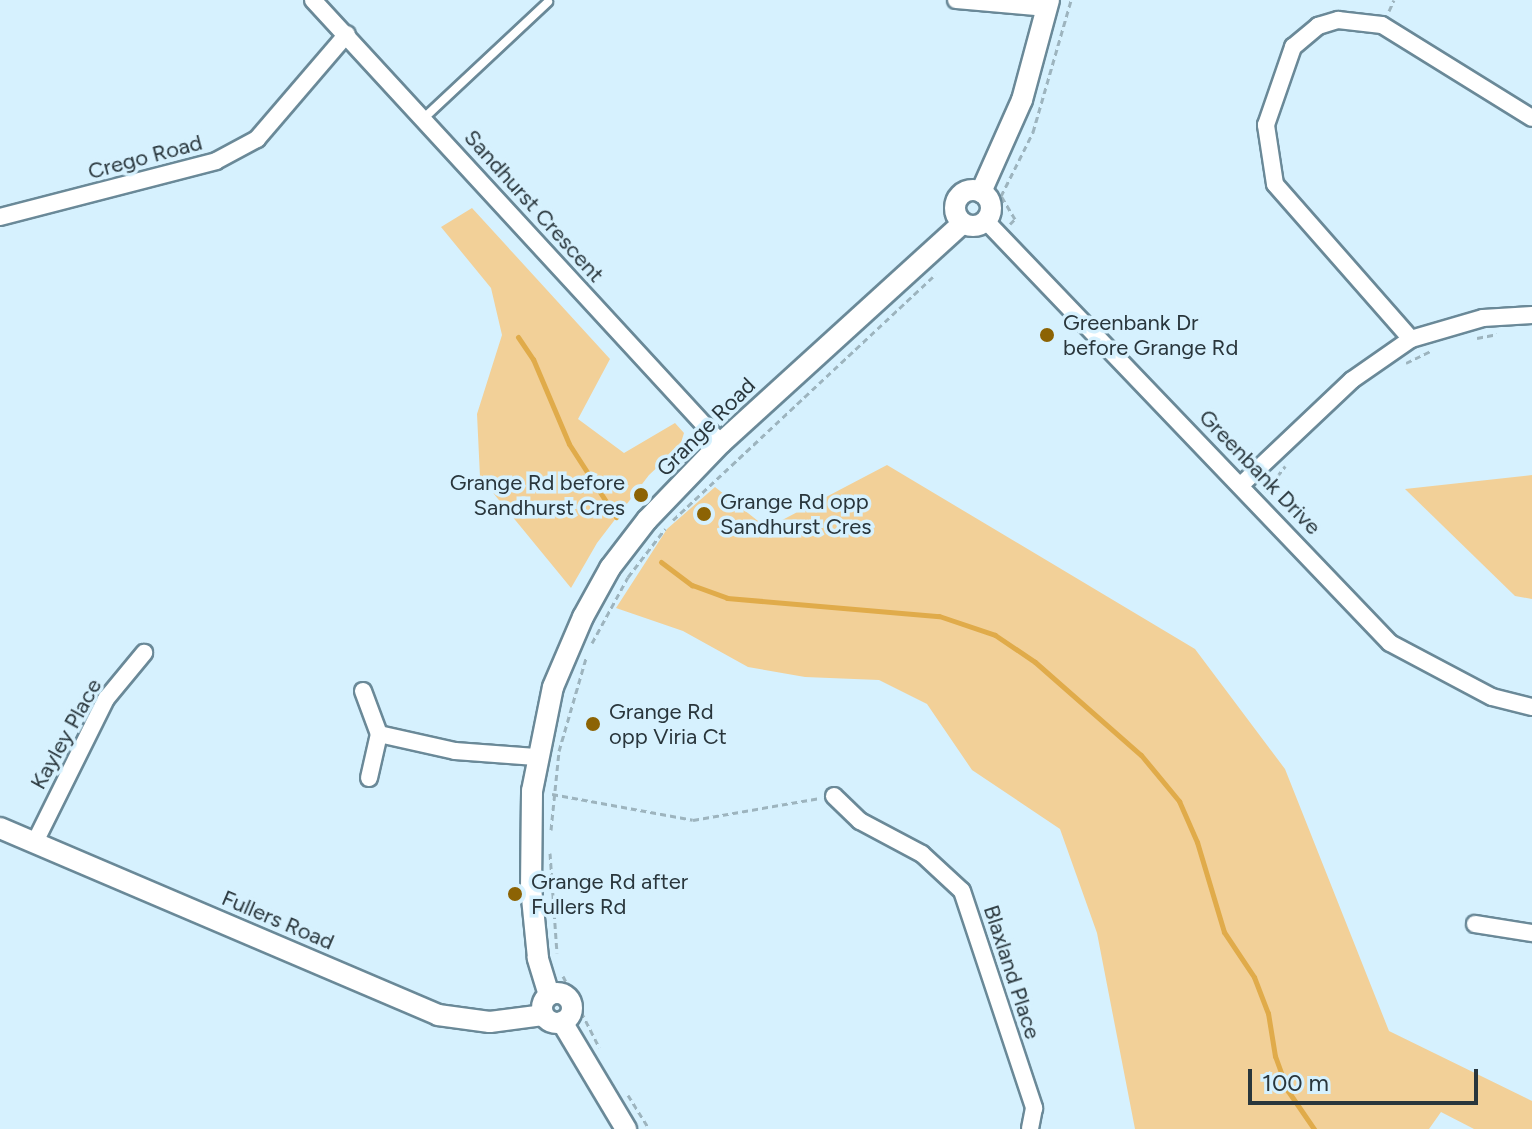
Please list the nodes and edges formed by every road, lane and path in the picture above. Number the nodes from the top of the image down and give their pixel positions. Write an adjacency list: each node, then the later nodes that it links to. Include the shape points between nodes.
1 (313, 0): 6 (street, Sandhurst Crescent)
2 (956, 0): 5 (street)
3 (1071, 0): 12 (path, via 1033,132 1001,196 1015,219)
4 (548, 2): 7 (lane)
5 (1049, 4): 9 (street, via 1022,100)
6 (347, 34): 7 (street, Sandhurst Crescent); 10 (street, Crego Road, via 257,139 216,161)
7 (424, 118): 20 (street, Sandhurst Crescent)
8 (1532, 118): 16 (street, via 1382,25 1338,20 1302,36 1277,82 1266,125 1275,184)
9 (981, 192): 11 (street, via 968,190 957,199 954,213); 12 (street, via 991,205)
10 (0, 217)
11 (962, 224): 12 (street); 20 (street, Grange Road)
12 (994, 227): 22 (street, Greenbank Drive)
13 (942, 268): 30 (path, via 700,494 628,577 575,687)
14 (1532, 315): 16 (street, via 1483,318)
15 (1512, 331): 17 (path)
16 (1411, 339): 22 (street, via 1352,380)
17 (1469, 339)
18 (1432, 350): 19 (path)
19 (1397, 368)
20 (721, 443): 28 (street, Grange Road, via 647,520 610,568 553,687)
21 (1294, 455): 23 (path)
22 (1241, 485): 23 (street, Greenbank Drive)
23 (1258, 501): 26 (street, Greenbank Drive, via 1390,643 1492,697)
24 (144, 653): 33 (street, Kayley Place, via 106,699)
25 (363, 691): 27 (street)
26 (1532, 707)
27 (379, 734): 28 (street, via 455,751); 29 (street)
28 (536, 757): 30 (street, Grange Road)
29 (369, 778)
30 (542, 792): 31 (path, via 693,820); 36 (street, Grange Road, via 531,888 538,958); 37 (path, via 557,955)
31 (834, 796): 41 (street, Blaxland Place, via 860,821 922,854 962,891 1034,1108)
32 (0, 828): 33 (street, Fullers Road)
33 (35, 842): 36 (street, Fullers Road, via 438,1015 490,1022)
34 (1475, 924): 35 (street)
35 (1532, 933)
36 (551, 1011): 39 (street, Grange Road)
37 (604, 1056)
38 (623, 1087): 40 (path)
39 (626, 1129)
40 (649, 1129)
41 (1030, 1129)

